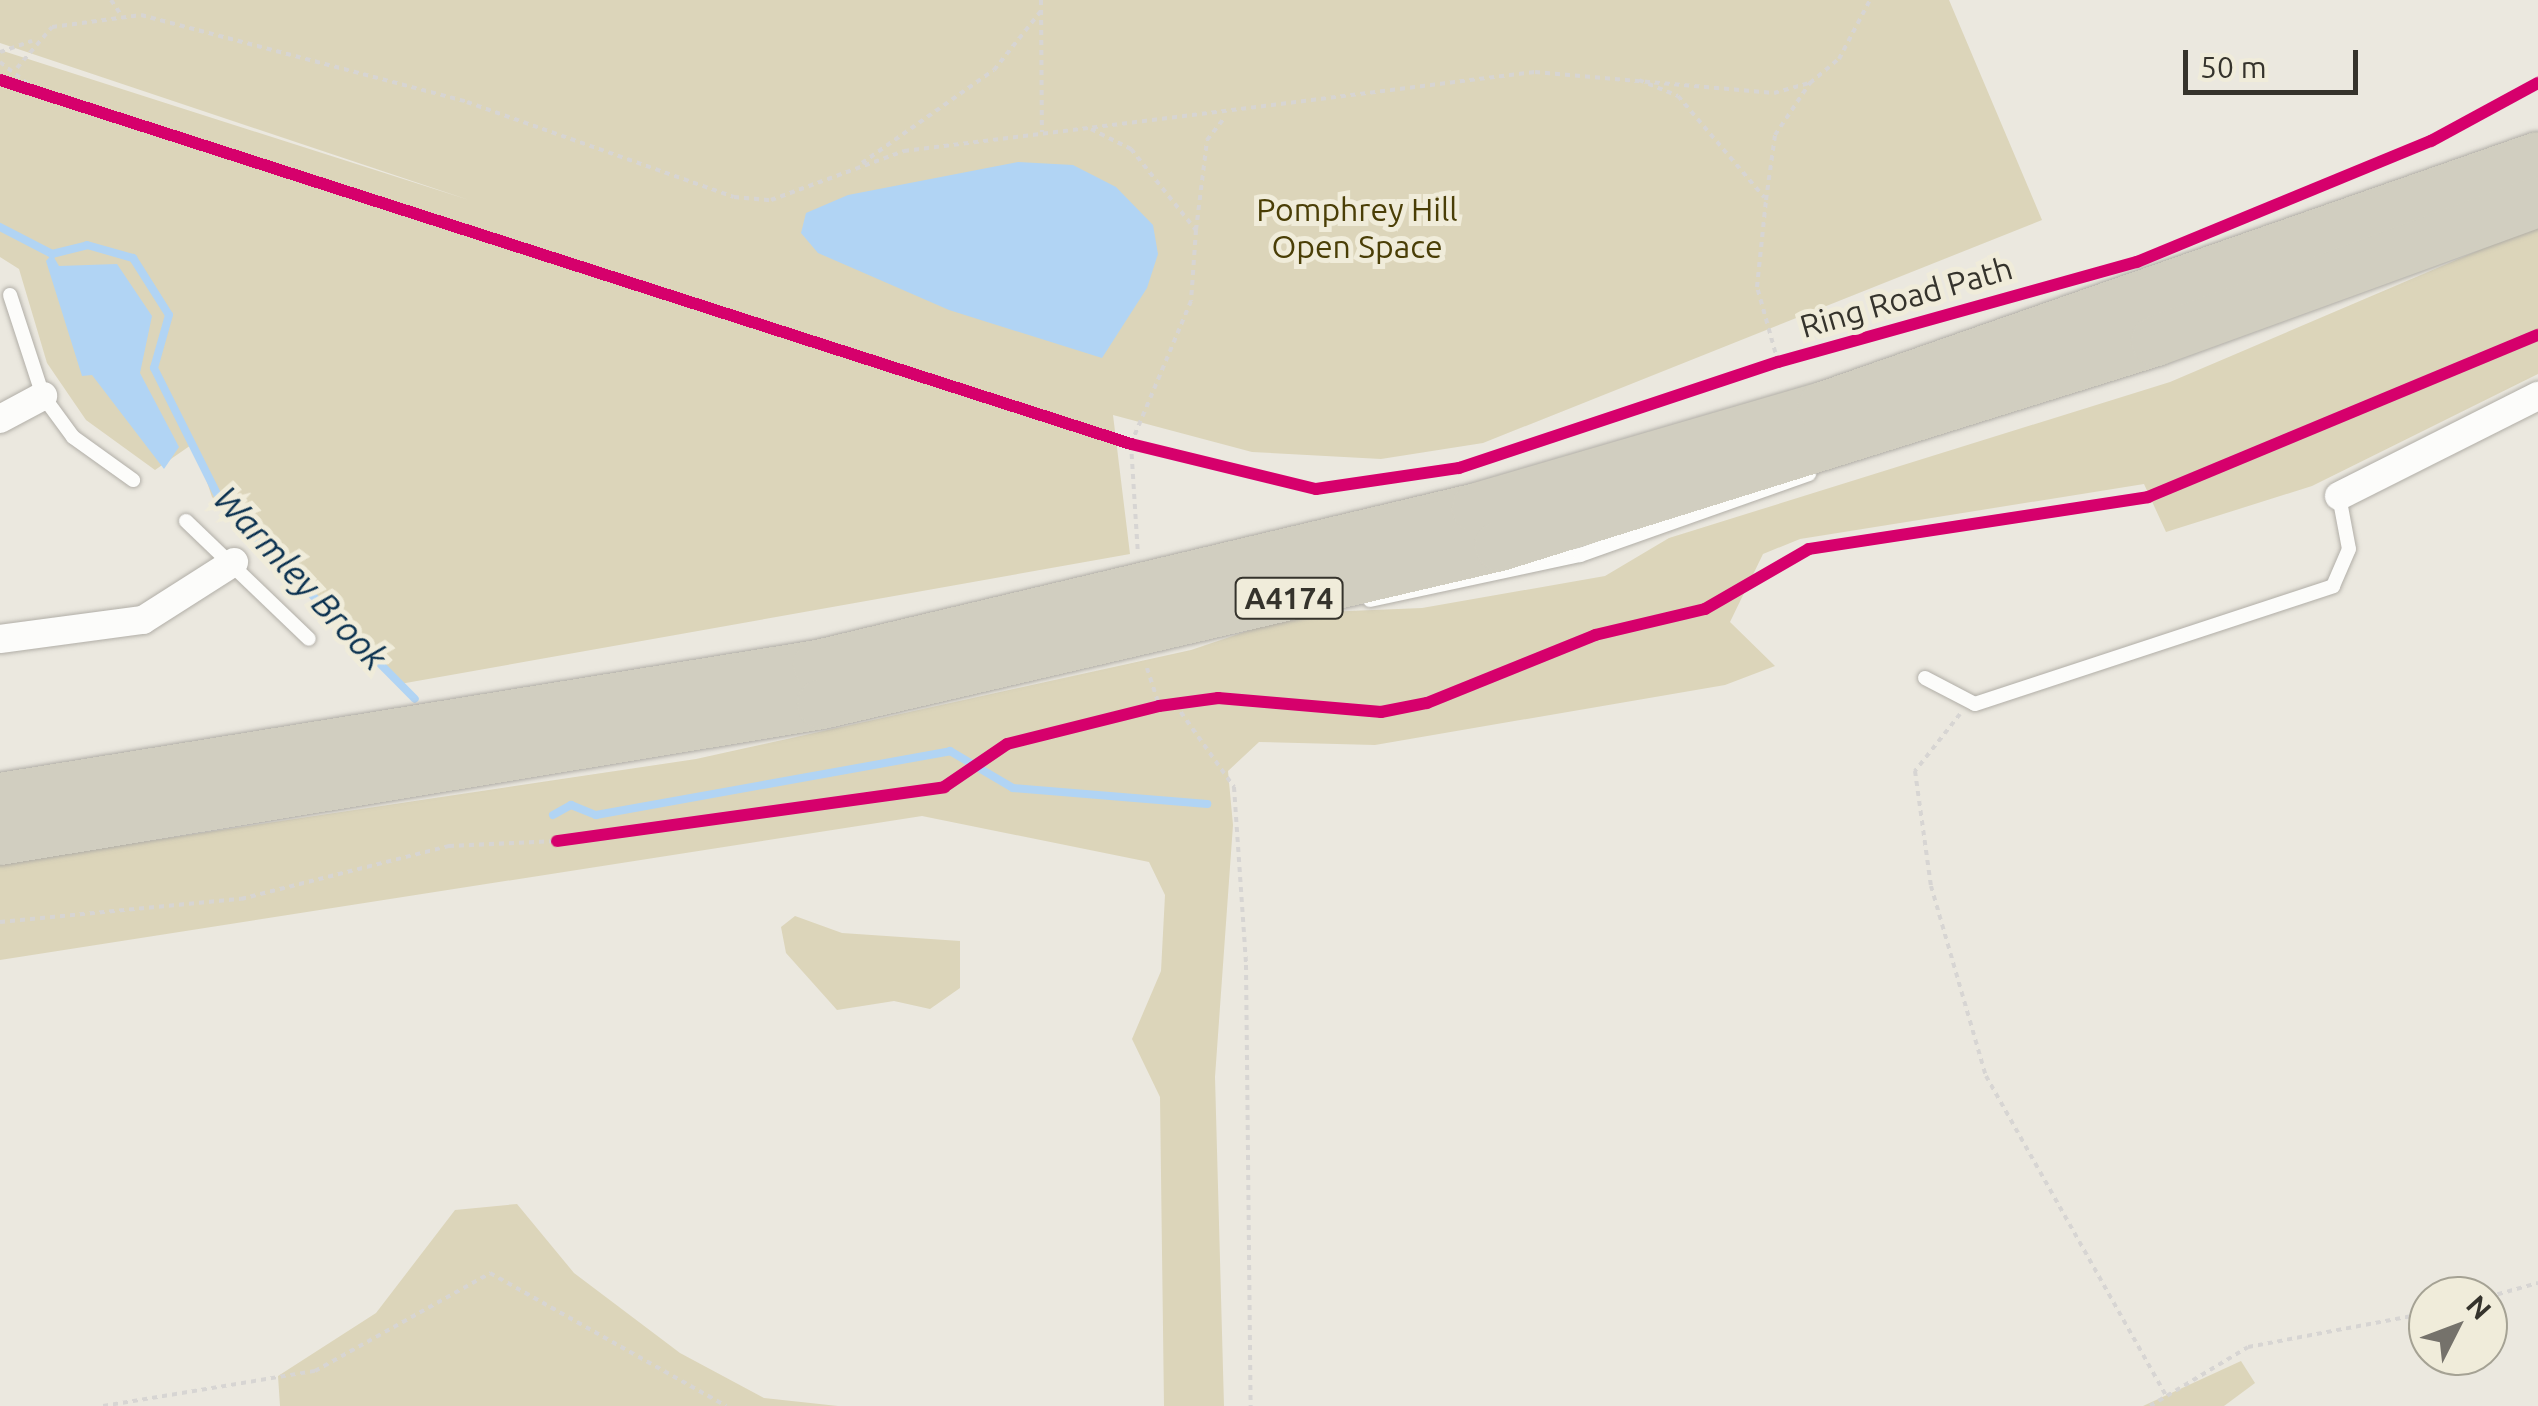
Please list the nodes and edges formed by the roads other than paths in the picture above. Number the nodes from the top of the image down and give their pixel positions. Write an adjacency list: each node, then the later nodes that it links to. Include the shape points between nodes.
1 (2538, 157): 18 (highway, A4174, via 1823,408 1477,508 818,664)
2 (2538, 202): 7 (highway, A4174, via 2156,341)
3 (10, 296): 4 (lane)
4 (43, 396): 6 (street); 8 (lane, via 73,437)
5 (2538, 396): 9 (street)
6 (0, 418)
7 (1887, 425): 12 (highway, A4174, via 1500,546); 13 (lane, via 1850,457 1712,513 1461,586)
8 (133, 480)
9 (2338, 496): 17 (lane, via 2349,548 2333,586 2038,686 1965,700)
10 (186, 521): 11 (lane)
11 (234, 562): 15 (street, via 143,620); 16 (lane)
12 (1284, 599): 14 (lane); 19 (highway, A4174, via 822,704)
13 (1356, 602)
14 (1338, 604)
15 (0, 639)
16 (309, 639)
17 (1925, 678)
18 (0, 798)
19 (0, 840)

